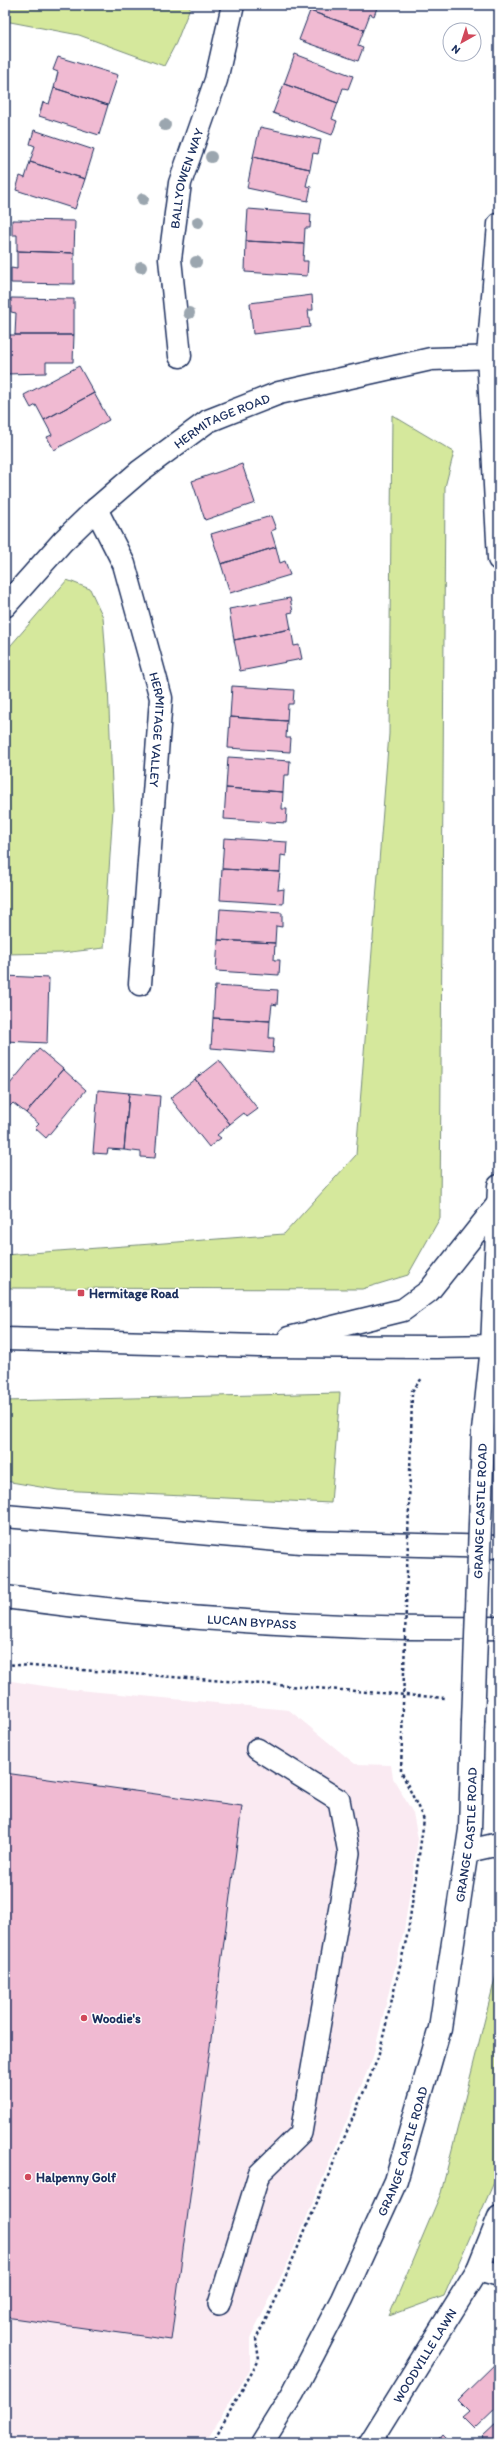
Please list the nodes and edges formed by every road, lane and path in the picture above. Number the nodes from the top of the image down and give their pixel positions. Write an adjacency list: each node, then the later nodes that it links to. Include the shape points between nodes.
1 (233, 5): 3 (main road, BALLYOWEN WAY, via 216,80 180,183 170,258)
2 (499, 224): 4 (main road)
3 (180, 356)
4 (494, 357): 5 (main road, HERMITAGE ROAD, via 431,358 278,393 208,421 140,471); 6 (main road)
5 (96, 508): 7 (main road, HERMITAGE ROAD); 8 (main road, HERMITAGE VALLEY, via 124,564 161,698)
6 (499, 559)
7 (5, 606)
8 (140, 984)
9 (499, 1195): 11 (main road, via 429,1291 403,1310); 12 (main road, GRANGE CASTLE ROAD)
10 (5, 1339): 11 (main road)
11 (259, 1346): 12 (main road)
12 (496, 1346): 22 (main road, GRANGE CASTLE ROAD, bridge, via 483,1431)
13 (412, 1391): 28 (path, bridge, via 401,1771 424,1820 408,1932 378,2058 276,2299 256,2338 260,2360)
14 (5, 1516): 15 (main road, via 300,1542)
15 (499, 1547)
16 (5, 1597): 17 (main road, LUCAN BYPASS, via 196,1618 330,1625)
17 (499, 1628)
18 (5, 1664): 19 (path)
19 (452, 1699)
20 (257, 1749): 26 (lane, via 339,1800 349,1853 301,2133 259,2174)
21 (499, 1844): 22 (main road)
22 (468, 1851): 27 (main road, GRANGE CASTLE ROAD, via 440,2028 396,2181 342,2299)
23 (499, 2217): 24 (main road, WOODVILLE LAWN)
24 (478, 2269): 25 (main road); 31 (main road, WOODVILLE LAWN)
25 (499, 2275)
26 (219, 2304)
27 (294, 2393): 29 (main road, GRANGE CASTLE ROAD); 30 (main road)
28 (212, 2443)
29 (262, 2443)
30 (271, 2443)
31 (370, 2443)

